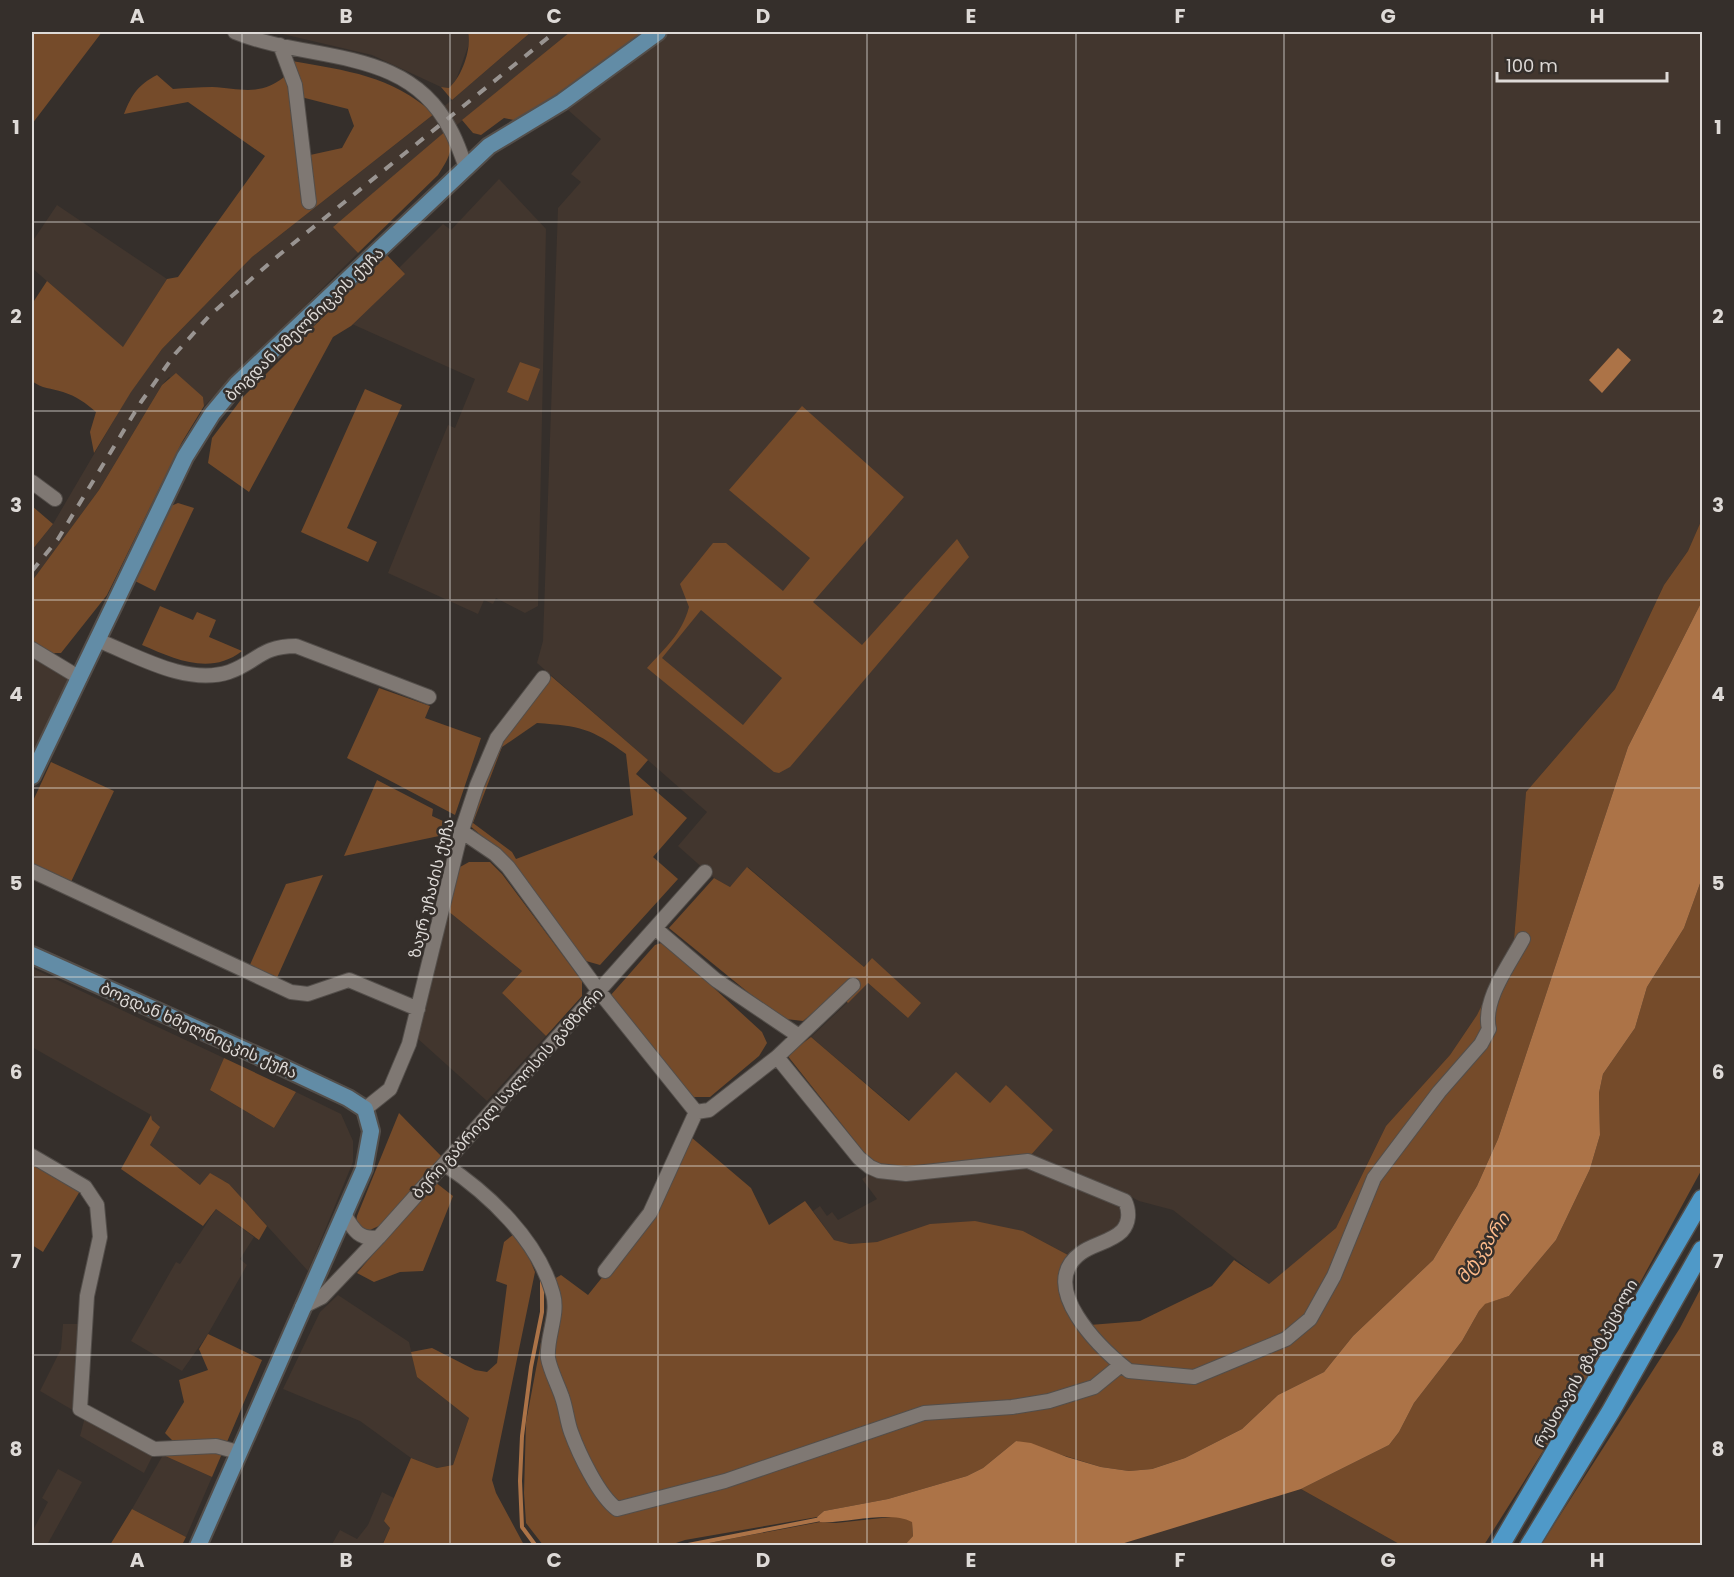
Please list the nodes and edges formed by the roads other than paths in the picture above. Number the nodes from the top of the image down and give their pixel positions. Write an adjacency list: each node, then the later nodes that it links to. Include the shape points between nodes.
1 (235, 32): 3 (street)
2 (658, 32): 4 (main road, ბოგდან ხმელნიცკის ქუჩა, via 562,102 489,146)
3 (280, 45): 4 (street, via 397,74 438,111 450,128); 5 (street, via 295,85)
4 (466, 167): 8 (main road, ბოგდან ხმელნიცკის ქუჩა, via 237,384 212,414 185,458)
5 (309, 202)
6 (32, 482): 7 (street)
7 (55, 499)
8 (97, 640): 10 (main road, ბოგდან ხმელნიცკის ქუჩა); 12 (street, via 183,673 205,675 230,671 279,646 297,646)
9 (32, 649): 10 (street)
10 (80, 678): 13 (main road, ბოგდან ხმელნიცკის ქუჩა)
11 (543, 678): 14 (street, ზაურ უჩაძის ქუჩა, via 497,738)
12 (429, 697)
13 (32, 776)
14 (461, 831): 21 (street, via 508,867); 22 (street, ზაურ უჩაძის ქუჩა)
15 (32, 871): 22 (street, via 291,992 308,994 349,980)
16 (705, 872): 17 (street, ბერი გაბრიელ სალოსის გამზირი)
17 (656, 929): 21 (street, ბერი გაბრიელ სალოსის გამზირი); 23 (street, via 716,980)
18 (1523, 939): 35 (street, via 1489,1005 1489,1029 1481,1044 1374,1178 1334,1276 1310,1319 1286,1339 1194,1377 1129,1371)
19 (32, 955): 25 (main road, ბოგდან ხმელნიცკის ქუჩა, via 267,1060)
20 (853, 986): 23 (street)
21 (598, 990): 26 (street); 28 (street, ბერი გაბრიელ სალოსის გამზირი)
22 (418, 1009): 25 (street, ზაურ უჩაძის ქუჩა, via 409,1044 390,1089)
23 (799, 1036): 24 (street)
24 (777, 1057): 26 (street, via 709,1110); 35 (street, via 870,1167 906,1174 1028,1161 1125,1202 1127,1225 1119,1234 1080,1254 1066,1273 1065,1294 1076,1315)
25 (365, 1109): 30 (main road, via 371,1131 364,1169)
26 (696, 1112): 33 (street, via 650,1213)
27 (32, 1156): 36 (street, via 85,1187 97,1204 100,1237 87,1296 80,1409 154,1449 216,1446)
28 (444, 1164): 31 (street, ბერი გაბრიელ სალოსის გამზირი); 35 (street, via 470,1181 511,1221 548,1280 554,1298 548,1358 566,1407 570,1431 607,1501 617,1509 725,1481 924,1413 1048,1401 1094,1387)
29 (1702, 1199): 37 (highway, რუსთავის გზატკეცილი)
30 (344, 1214): 31 (street, via 356,1233 368,1239); 34 (main road)
31 (379, 1236): 34 (street, ბერი გაბრიელ სალოსის გამზირი, via 322,1297)
32 (1702, 1250): 39 (highway, via 1668,1314)
33 (605, 1271)
34 (302, 1307): 36 (main road)
35 (1121, 1365)
36 (238, 1452): 38 (main road)
37 (1503, 1541)
38 (198, 1545)
39 (1529, 1545)

